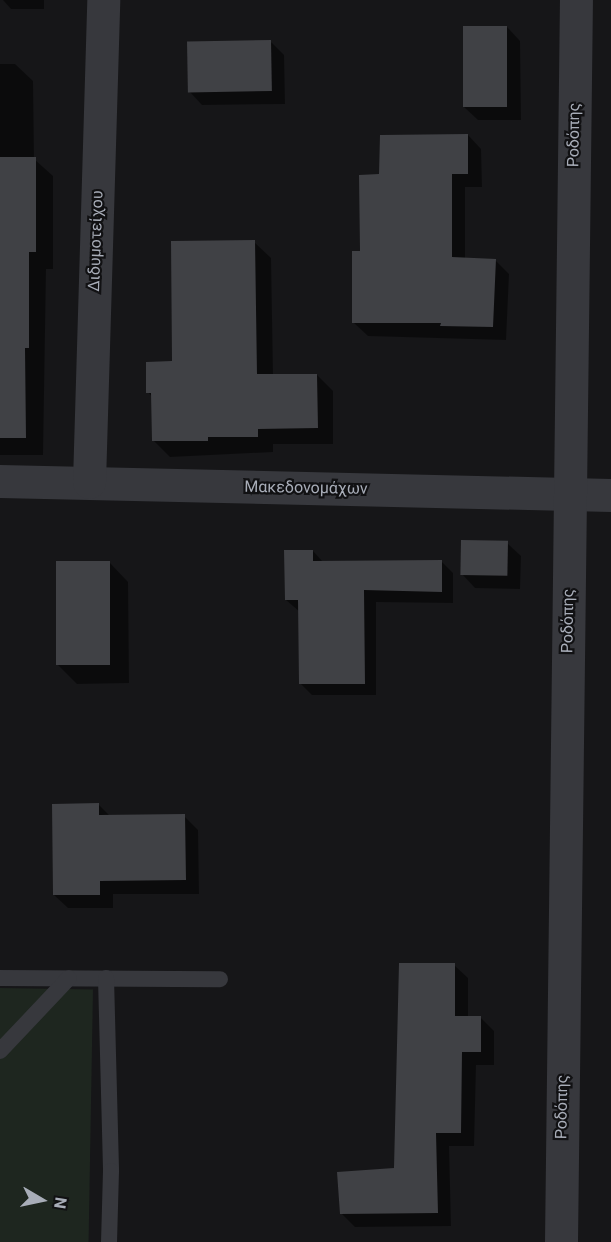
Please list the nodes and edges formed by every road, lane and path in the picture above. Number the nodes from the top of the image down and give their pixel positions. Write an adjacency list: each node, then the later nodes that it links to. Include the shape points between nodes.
1 (103, 0): 4 (street, Διδυμοτείχου)
2 (576, 0): 5 (street, Ροδόπης)
3 (0, 481): 4 (street, Μακεδονομάχων)
4 (89, 482): 5 (street, Μακεδονομάχων)
5 (570, 495): 6 (street, Μακεδονομάχων); 13 (street, Ροδόπης)
6 (611, 495)
7 (0, 978): 8 (lane)
8 (69, 978): 9 (lane); 11 (lane)
9 (106, 978): 10 (lane); 12 (lane)
10 (220, 979)
11 (0, 1051)
12 (109, 1242)
13 (561, 1242)

